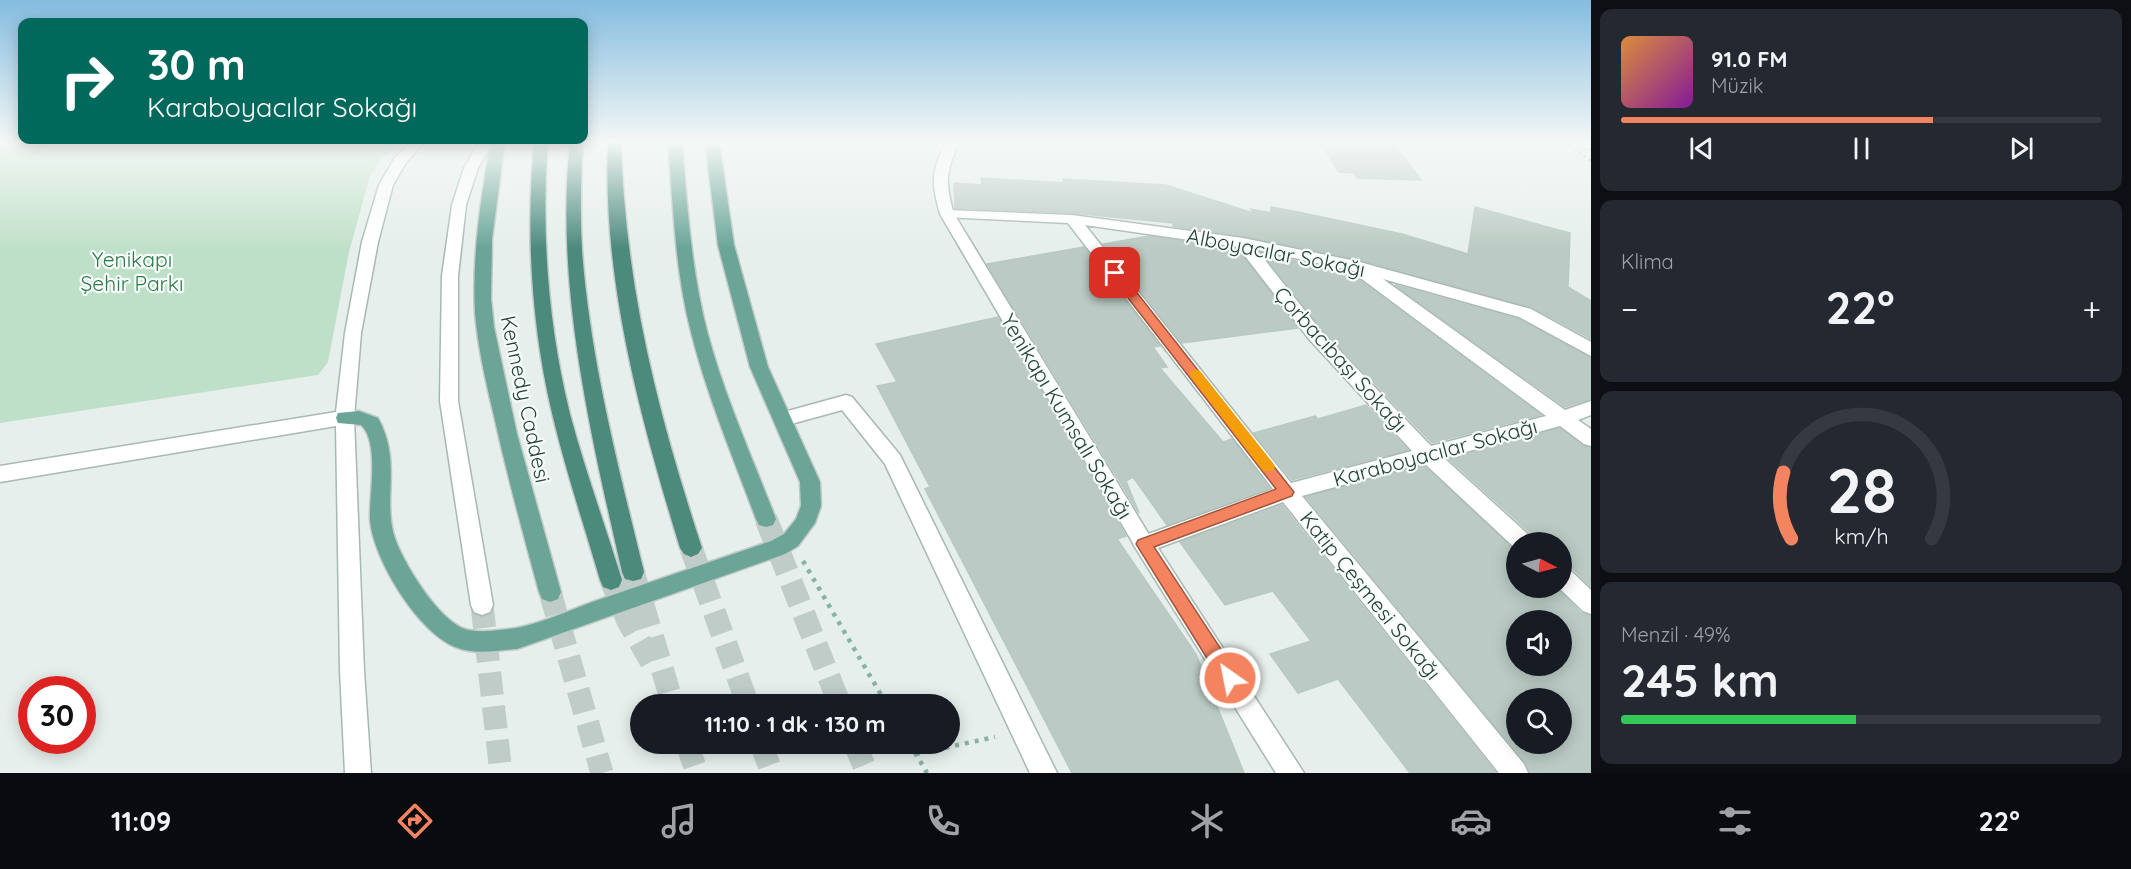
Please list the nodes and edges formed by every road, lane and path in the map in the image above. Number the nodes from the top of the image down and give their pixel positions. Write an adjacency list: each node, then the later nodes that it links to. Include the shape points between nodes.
1 (390, 177): 16 (street, via 370,243 353,333)
2 (468, 177): 33 (street, via 459,205 450,276 449,401)
3 (492, 177): 31 (main road, Kennedy Caddesi, via 483,248 488,344 515,469)
4 (536, 177): 29 (highway, via 541,290 559,406)
5 (575, 177): 28 (highway, via 573,214 583,330 599,425)
6 (613, 177): 27 (highway, via 618,235 639,364)
7 (678, 177): 23 (main road, via 693,304 708,361)
8 (717, 177): 18 (main road, via 726,245 759,367)
9 (937, 177): 10 (street, Yenikapı Kumsalı Sokağı)
10 (946, 214): 11 (street, Alboyacılar Sokağı); 26 (street, Yenikapı Kumsalı Sokağı)
11 (1072, 219): 12 (street, Alboyacılar Sokağı); 22 (street, Katip Çeşmesi Sokağı)
12 (1243, 243): 13 (street, Alboyacılar Sokağı); 20 (street, Çorbacıbaşı Sokağı, via 1315,335)
13 (1356, 266): 14 (street, Alboyacılar Sokağı, via 1525,313); 17 (street)
14 (1591, 350)
15 (1591, 408): 17 (street, Karaboyacılar Sokağı)
16 (345, 418): 21 (street); 25 (main road, via 371,423 380,445 382,532 427,613 458,638 517,638 720,569); 38 (street)
17 (1564, 418): 19 (street); 20 (street, Karaboyacılar Sokağı)
18 (784, 419): 25 (main road, via 810,482 806,523); 35 (street, via 846,402 893,460)
19 (1591, 439)
20 (1426, 453): 22 (street, Karaboyacılar Sokağı); 24 (street, Çorbacıbaşı Sokağı)
21 (0, 474)
22 (1287, 492): 26 (street, Karaboyacılar Sokağı); 42 (street, Katip Çeşmesi Sokağı)
23 (766, 519)
24 (1512, 532)
25 (791, 540): 34 (path)
26 (1144, 544): 41 (street, Yenikapı Kumsalı Sokağı)
27 (691, 548)
28 (633, 572)
29 (611, 580)
30 (1572, 586): 32 (street)
31 (550, 592)
32 (1591, 604)
33 (482, 605)
34 (882, 694)
35 (1022, 732): 36 (path); 40 (street)
36 (960, 745)
37 (916, 754): 39 (path)
38 (358, 773)
39 (927, 773)
40 (1044, 773)
41 (1291, 773)
42 (1515, 773)

